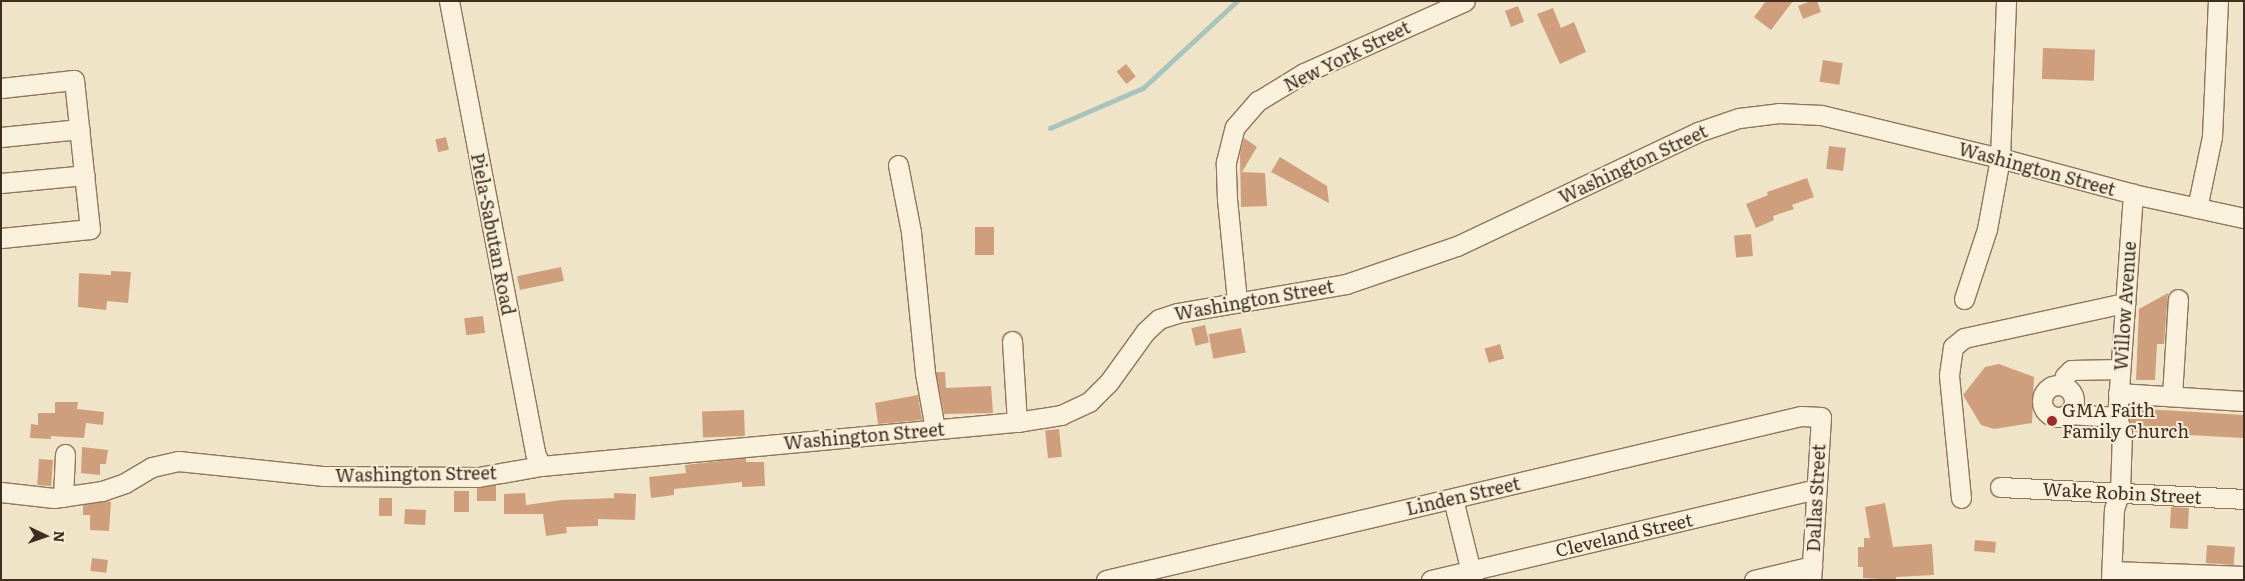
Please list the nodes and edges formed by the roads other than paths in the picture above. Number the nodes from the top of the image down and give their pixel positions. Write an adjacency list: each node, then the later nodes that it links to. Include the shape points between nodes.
1 (449, 1): 32 (street, Piela-Sabutan Road, via 535,452)
2 (1464, 1): 18 (street, New York Street, via 1304,73 1258,101 1235,127 1226,162)
3 (2006, 1): 8 (street)
4 (2218, 1): 13 (street, via 2212,137)
5 (1, 88): 6 (street, via 74,80)
6 (80, 129): 7 (street); 10 (street)
7 (1, 137)
8 (2000, 158): 12 (street, Washington Street); 16 (street, via 1988,229); 18 (street, Washington Street, via 1821,115 1779,113 1739,118 1698,132 1457,246 1346,284)
9 (898, 165): 30 (street, via 911,232 925,374)
10 (85, 175): 11 (street); 15 (street, via 90,229)
11 (1, 183)
12 (2133, 194): 13 (street, Washington Street); 19 (street, Willow Avenue)
13 (2197, 208): 14 (street, Washington Street)
14 (2244, 218)
15 (1, 238)
16 (1964, 298)
17 (2178, 298): 24 (street)
18 (1237, 301): 29 (street, Washington Street, via 1177,312 1159,319 1089,402 1061,415)
19 (2125, 303): 21 (street, Willow Avenue); 38 (street, via 1964,338 1953,347 1949,375)
20 (1012, 341): 29 (street)
21 (2120, 369): 22 (street, via 2071,370); 23 (street, Willow Avenue)
22 (2062, 385): 26 (street, via 2068,388 2074,401); 26 (street, via 2050,387 2041,402 2049,415 2062,417)
23 (2118, 393): 24 (street); 28 (street, Willow Avenue)
24 (2172, 396): 25 (street)
25 (2244, 401)
26 (2068, 414): 28 (street)
27 (1821, 417): 34 (street, Dallas Street); 39 (street, Linden Street, via 1801,416)
28 (2117, 417): 37 (street, Willow Avenue, via 2122,433)
29 (1016, 422): 30 (street, Washington Street)
30 (935, 429): 32 (street, Washington Street)
31 (65, 454): 36 (street)
32 (541, 466): 36 (street, Washington Street, via 478,477 334,476 178,461 152,467 125,483 102,491)
33 (2000, 487): 37 (street, Wake Robin Street)
34 (1816, 489): 41 (street, Dallas Street); 42 (street, Cleveland Street)
35 (1, 492): 36 (street, Washington Street)
36 (63, 497)
37 (2114, 497): 40 (street, Wake Robin Street); 43 (street, Willow Avenue)
38 (1960, 498)
39 (1453, 499): 42 (street); 45 (street, Linden Street)
40 (2244, 499)
41 (1811, 573): 47 (street)
42 (1472, 575): 46 (street, Cleveland Street)
43 (2111, 575): 44 (street)
44 (2244, 576)
45 (1106, 580)
46 (1431, 580)
47 (1754, 580)

